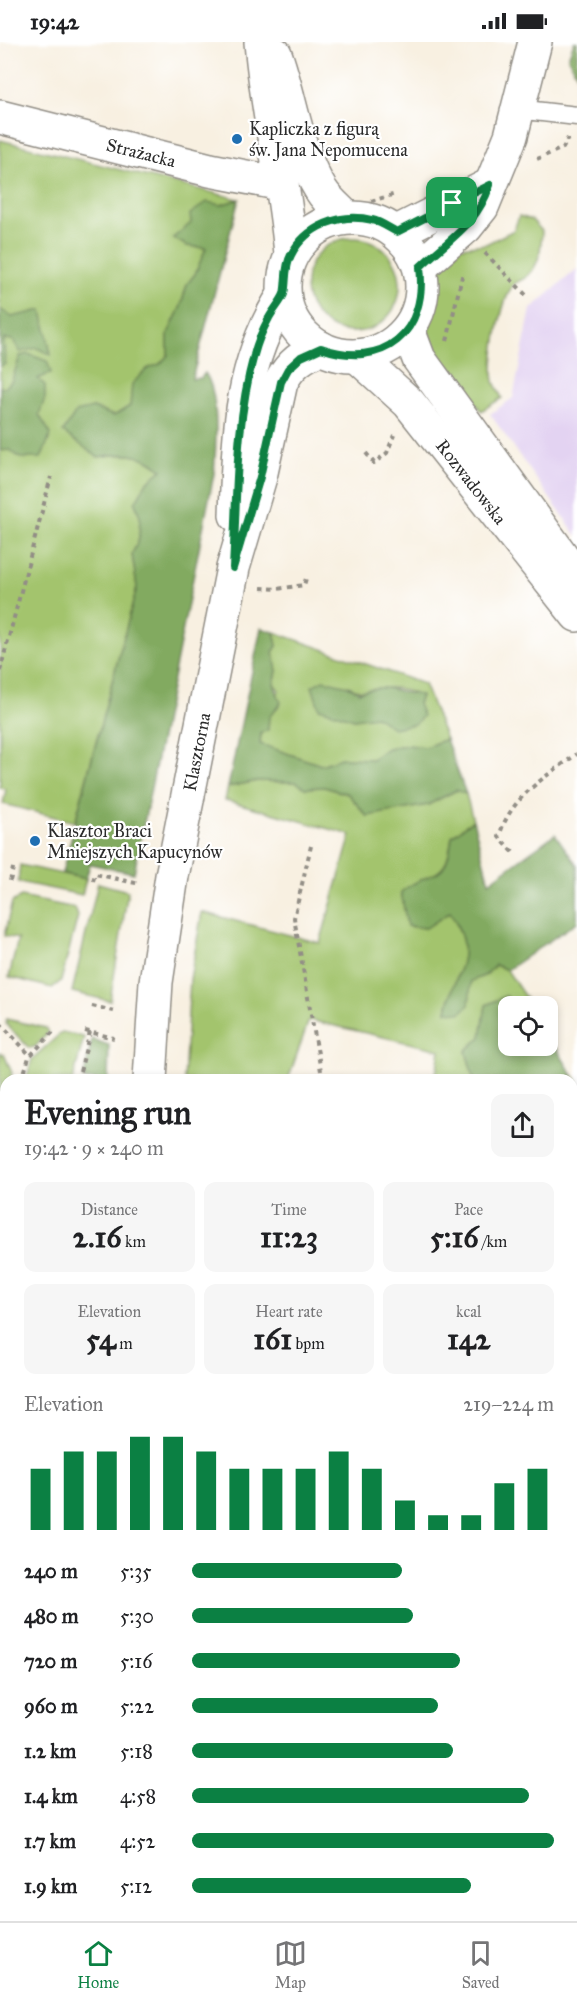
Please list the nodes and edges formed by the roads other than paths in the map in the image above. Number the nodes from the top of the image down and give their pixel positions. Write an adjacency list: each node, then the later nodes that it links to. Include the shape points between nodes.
1 (261, 42): 7 (street)
2 (271, 42): 9 (street, via 303,149 321,191)
3 (535, 42): 4 (street)
4 (517, 109): 5 (lane); 8 (street, via 511,136)
5 (577, 116)
6 (0, 117): 7 (street, Strażacka, via 210,170)
7 (282, 184): 11 (street)
8 (490, 185): 10 (street); 12 (street, via 483,207 466,227)
9 (354, 208): 10 (street); 11 (street, via 305,236)
10 (397, 232): 12 (street)
11 (291, 254): 13 (street, via 284,274)
12 (420, 267): 14 (street, via 423,290)
13 (284, 295): 15 (street, via 290,316 303,335); 18 (street, Klasztorna, via 254,352 246,387 238,473)
14 (408, 330): 16 (street, via 376,352); 17 (street, Rozwadowska, via 430,375)
15 (321, 348): 16 (street); 18 (street, Klasztorna, via 301,357 281,382 260,477)
16 (357, 356): 19 (street, Rozwadowska, via 409,403)
17 (577, 577)
18 (245, 578): 20 (street, Klasztorna, via 163,931)
19 (577, 615)
20 (150, 1074)

